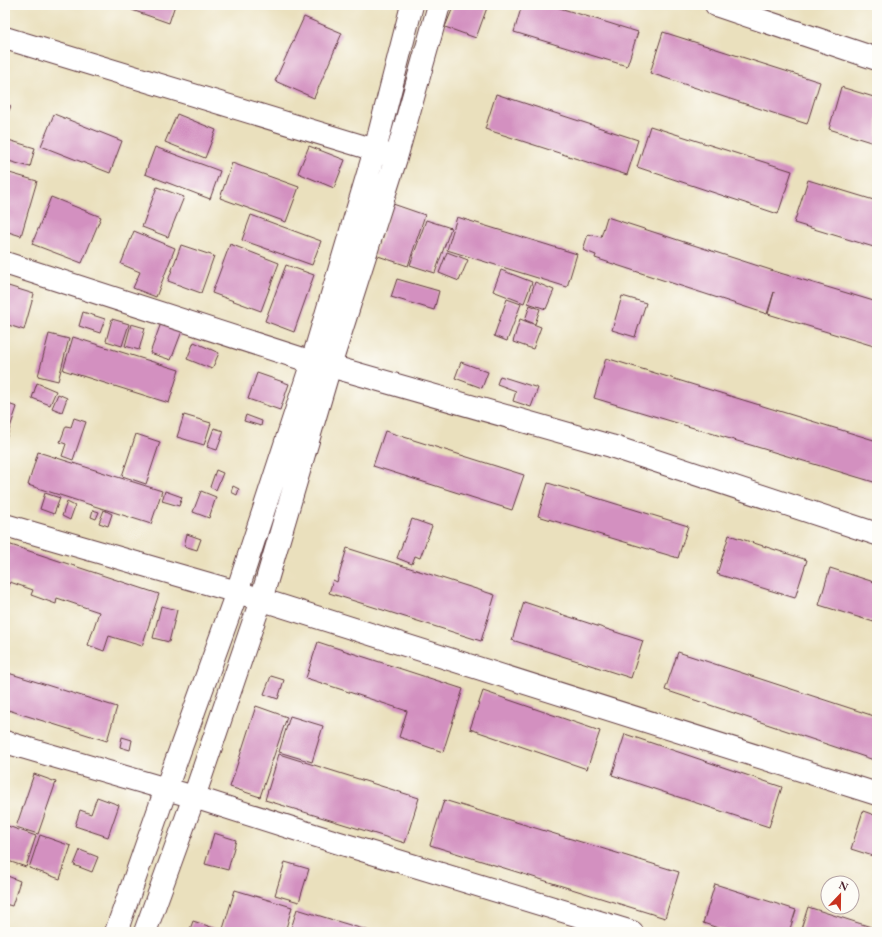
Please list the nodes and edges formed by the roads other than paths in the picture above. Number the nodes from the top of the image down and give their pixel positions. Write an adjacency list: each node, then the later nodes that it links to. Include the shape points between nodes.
1 (412, 5): 6 (street)
2 (439, 5): 7 (street)
3 (716, 5): 5 (street)
4 (5, 38): 6 (street)
5 (877, 59)
6 (375, 150): 7 (street); 9 (street)
7 (396, 158): 9 (street)
8 (5, 264): 9 (street)
9 (321, 364): 11 (street, via 611,446); 12 (street); 13 (street)
10 (5, 525): 12 (street)
11 (877, 534)
12 (237, 592): 13 (street); 15 (street)
13 (261, 600): 16 (street); 17 (street)
14 (5, 742): 15 (street)
15 (166, 789): 17 (street); 18 (street)
16 (877, 794)
17 (194, 797): 19 (street); 20 (street)
18 (116, 932)
19 (145, 932)
20 (632, 932)

